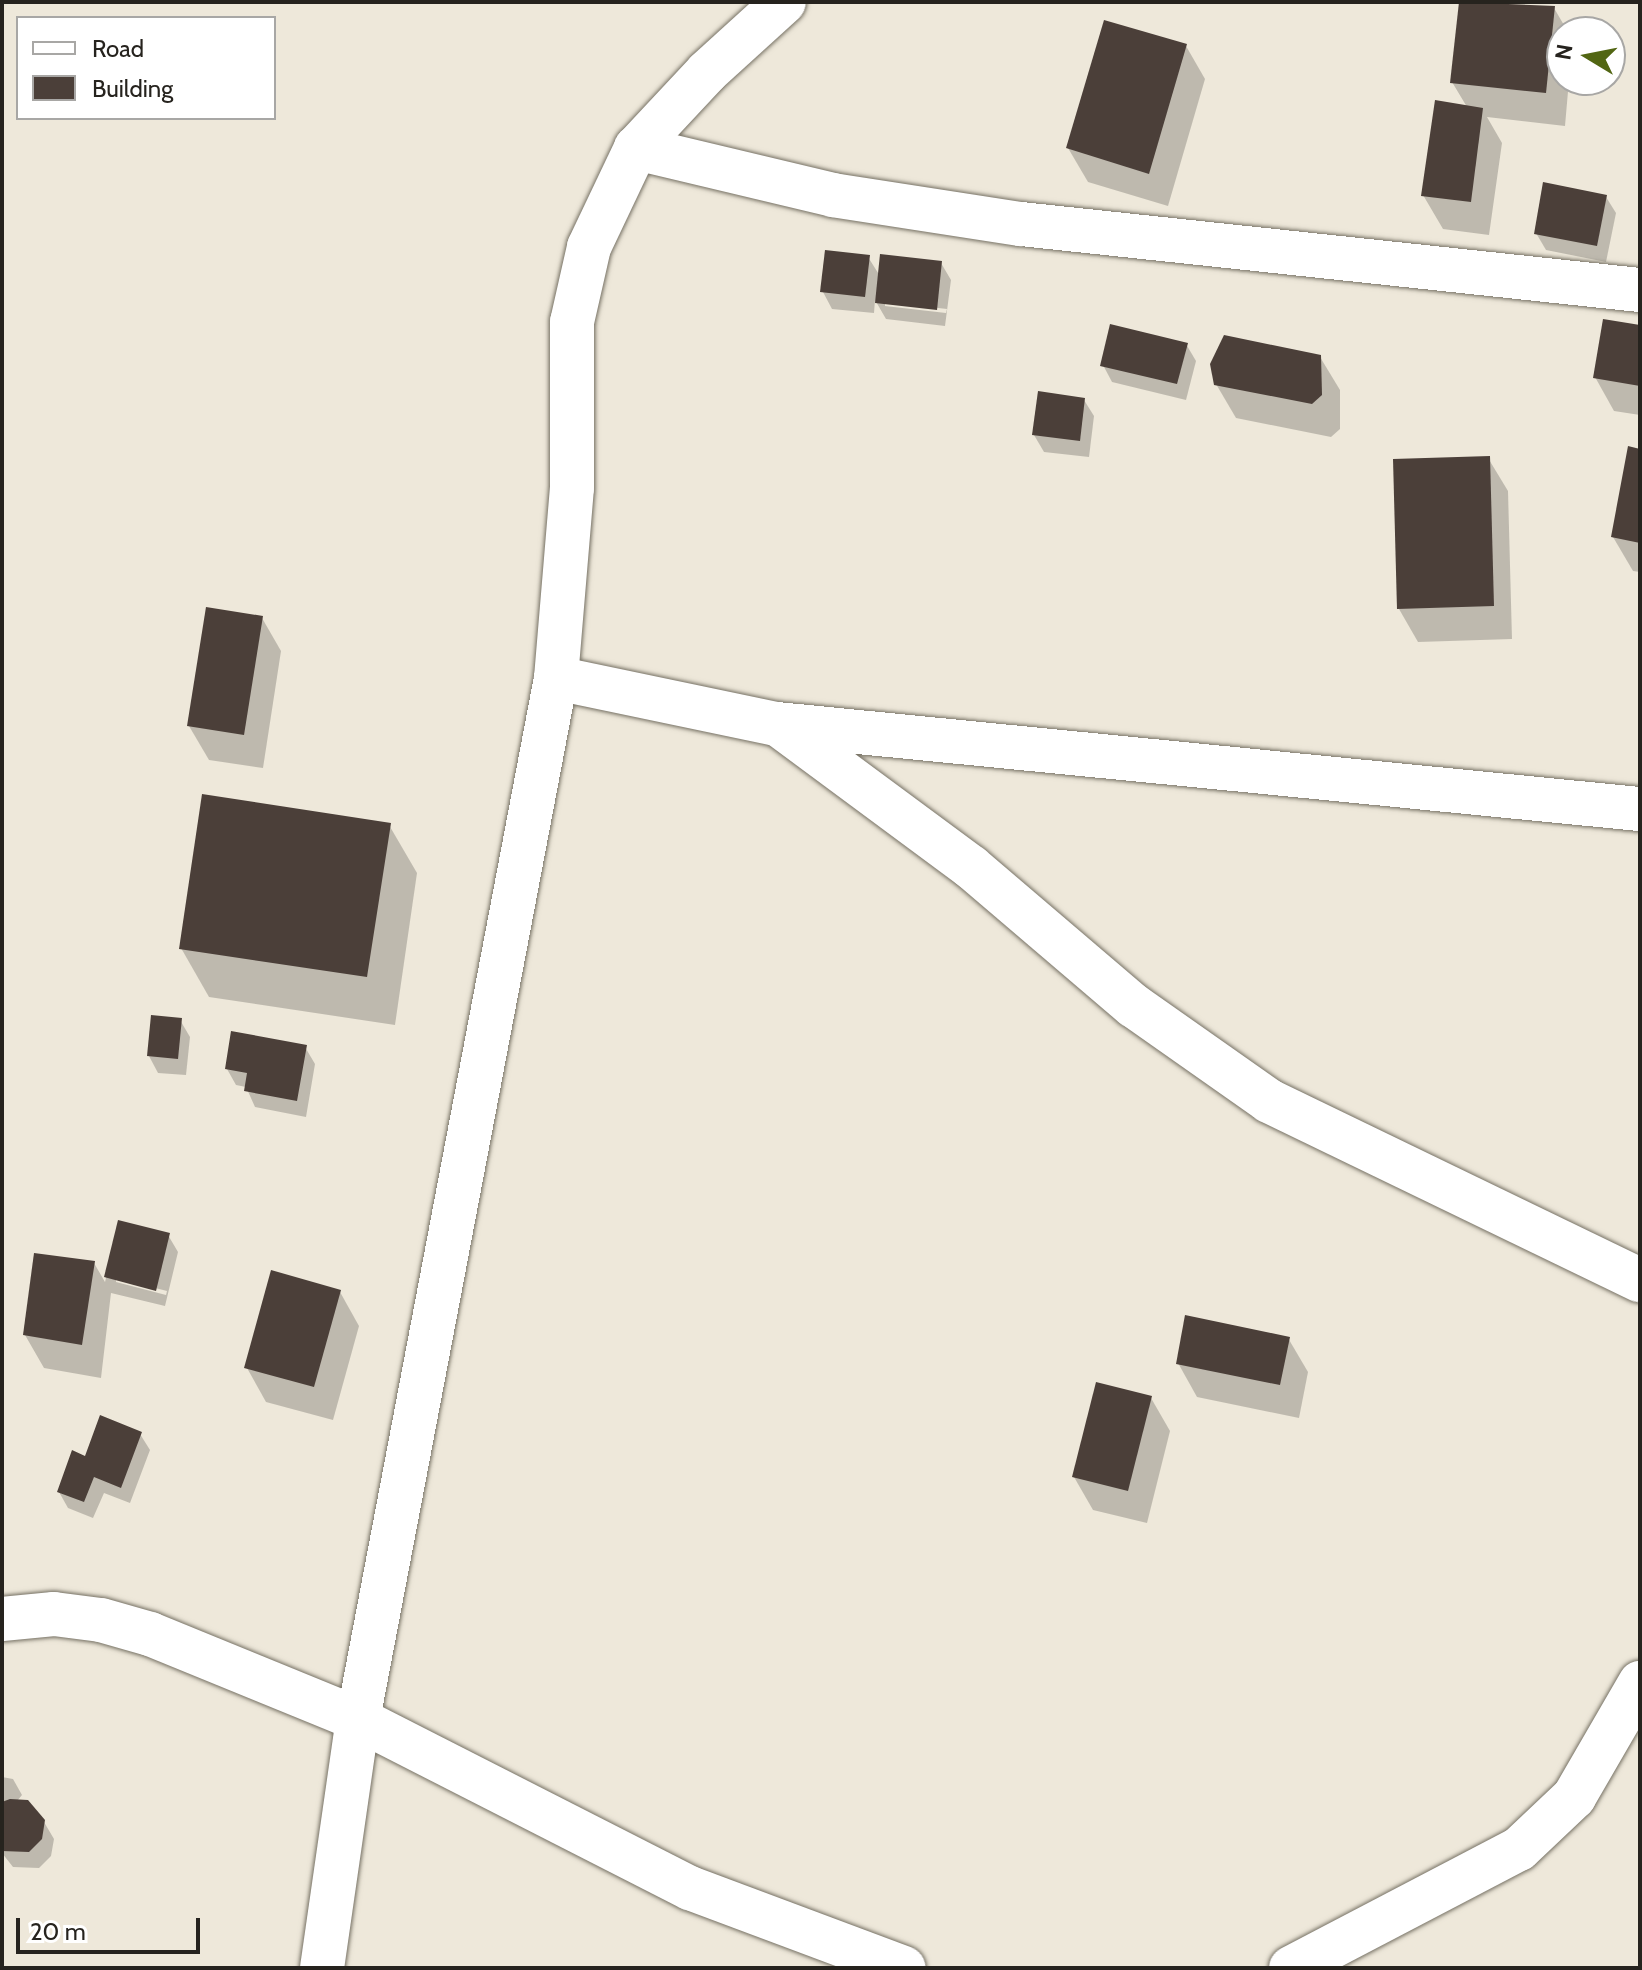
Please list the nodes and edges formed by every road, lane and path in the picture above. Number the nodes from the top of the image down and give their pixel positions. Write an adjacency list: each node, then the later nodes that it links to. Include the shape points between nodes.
1 (784, 2): 2 (street, via 707,72)
2 (636, 148): 3 (street, via 833,195 1021,224); 4 (street, via 589,247 572,322 572,488)
3 (1640, 290)
4 (556, 678): 5 (street); 10 (street)
5 (777, 724): 6 (street); 7 (street, via 971,867 1134,1006 1269,1101)
6 (1640, 809)
7 (1640, 1280)
8 (2, 1619): 10 (street, via 54,1614 114,1623)
9 (1640, 1683): 13 (street, via 1574,1797 1519,1849)
10 (358, 1719): 11 (street); 12 (street, via 690,1888)
11 (322, 1968)
12 (904, 1968)
13 (1291, 1968)

